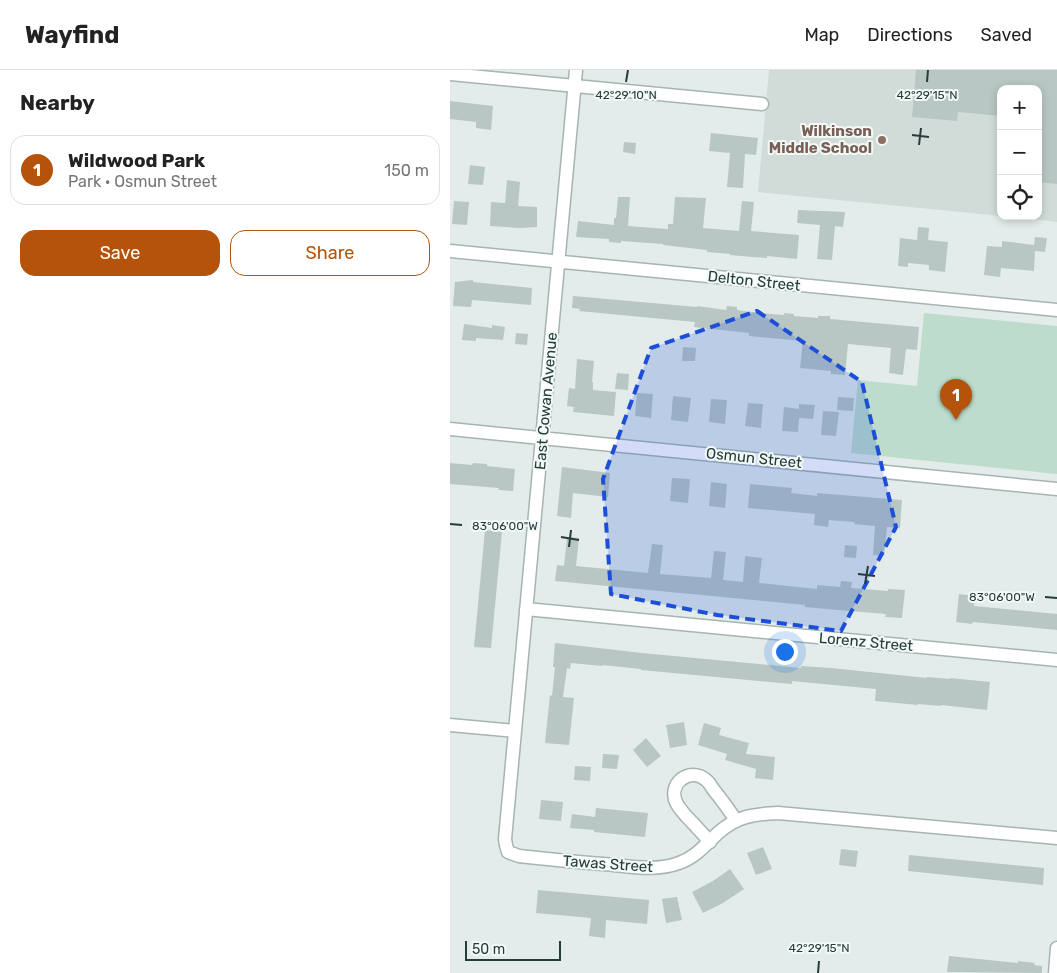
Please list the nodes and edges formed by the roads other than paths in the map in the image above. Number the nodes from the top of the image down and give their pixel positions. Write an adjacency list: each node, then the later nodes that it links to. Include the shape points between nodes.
1 (576, 70): 3 (street, East Cowan Avenue)
2 (450, 74): 3 (street)
3 (575, 86): 4 (street); 6 (street, East Cowan Avenue)
4 (762, 104)
5 (450, 251): 6 (street, Delton Street)
6 (558, 261): 7 (street, Delton Street); 9 (street, East Cowan Avenue)
7 (1057, 310)
8 (450, 428): 9 (street, Osmun Street)
9 (542, 437): 10 (street, Osmun Street); 11 (street, East Cowan Avenue)
10 (1057, 488)
11 (526, 609): 12 (street, Lorenz Street); 14 (street, East Cowan Avenue)
12 (1057, 660)
13 (450, 725): 14 (street)
14 (515, 731): 17 (street, Tawas Street, via 505,839 508,852 513,855 657,868 688,860)
15 (736, 821): 16 (street, Tawas Street, via 747,816 778,813); 17 (street, Tawas Street); 17 (street, via 706,780 690,775 679,781 674,790 677,804)
16 (1057, 838)
17 (710, 842)
18 (1057, 948): 19 (street)
19 (1055, 973)

